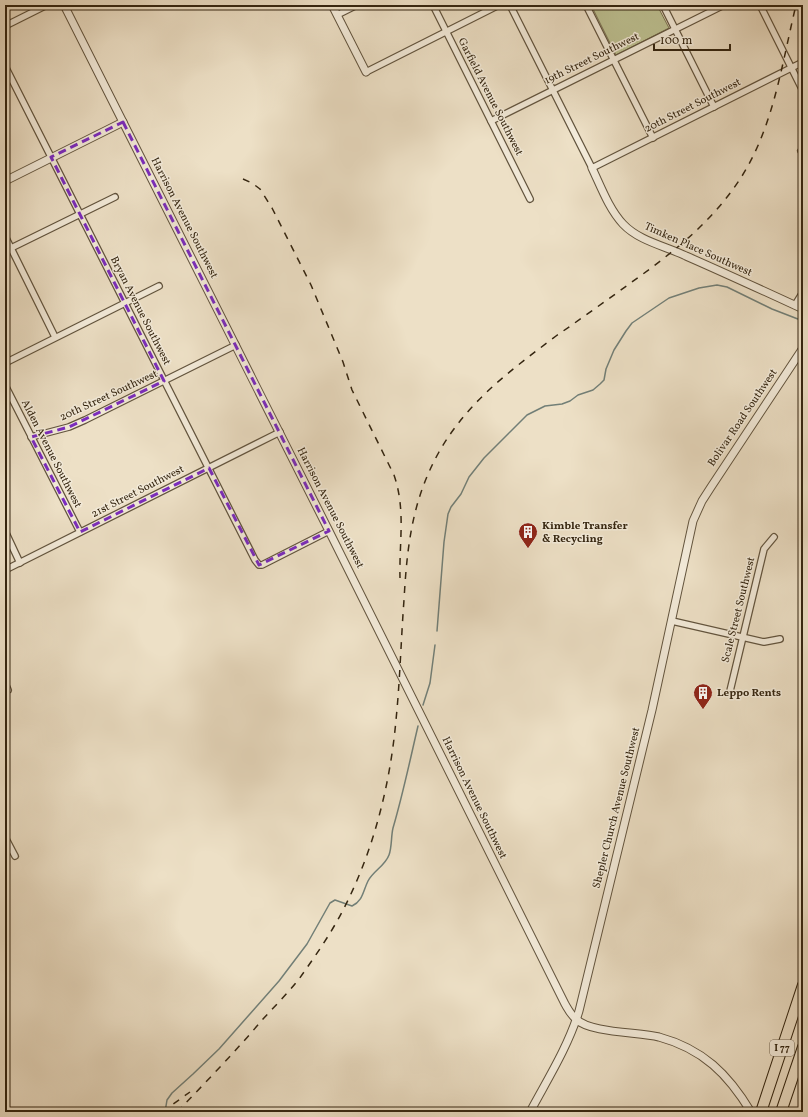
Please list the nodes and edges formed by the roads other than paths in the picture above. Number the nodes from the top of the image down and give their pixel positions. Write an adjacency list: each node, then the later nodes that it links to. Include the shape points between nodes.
1 (47, 5): 13 (street)
2 (64, 5): 25 (street, Harrison Avenue Southwest)
3 (332, 5): 12 (street)
4 (357, 5): 12 (street)
5 (433, 5): 15 (street, Garfield Avenue Southwest)
6 (499, 5): 15 (street)
7 (510, 5): 21 (street)
8 (586, 5): 16 (street)
9 (663, 5): 14 (street)
10 (724, 5): 14 (street, 19th Street Southwest)
11 (760, 5): 19 (street)
12 (337, 15): 20 (street)
13 (5, 26)
14 (675, 29): 16 (street, 19th Street Southwest); 23 (street)
15 (446, 31): 20 (street); 24 (street, Garfield Avenue Southwest)
16 (614, 60): 21 (street, 19th Street Southwest); 26 (street)
17 (803, 62): 19 (street, 20th Street Southwest)
18 (5, 66): 27 (street, Bryan Avenue Southwest)
19 (791, 68): 22 (street); 23 (street, 20th Street Southwest)
20 (366, 72)
21 (553, 90): 24 (street, 19th Street Southwest); 28 (street)
22 (803, 91)
23 (714, 107): 26 (street, 20th Street Southwest)
24 (491, 121): 31 (street, Garfield Avenue Southwest)
25 (123, 122): 27 (street); 42 (street, Harrison Avenue Southwest)
26 (653, 138): 28 (street, 20th Street Southwest)
27 (51, 157): 29 (street); 32 (street, Bryan Avenue Southwest)
28 (592, 168): 39 (street, Timken Place Southwest, via 615,214 624,226 647,240)
29 (5, 180)
30 (115, 197): 32 (street)
31 (530, 199)
32 (80, 214): 34 (street); 38 (street, Bryan Avenue Southwest)
33 (5, 236): 34 (street)
34 (11, 248): 35 (street); 41 (street)
35 (5, 251)
36 (159, 286): 38 (street)
37 (803, 292): 39 (street)
38 (125, 303): 41 (street); 45 (street, Bryan Avenue Southwest)
39 (795, 305): 40 (street, Timken Place Southwest)
40 (803, 309)
41 (55, 337): 44 (street)
42 (236, 345): 45 (street, 20th Street Southwest); 47 (street, Harrison Avenue Southwest)
43 (803, 348): 50 (street, Bolivar Road Southwest)
44 (5, 363)
45 (164, 380): 48 (street, 20th Street Southwest, via 69,427); 49 (street, Bryan Avenue Southwest)
46 (5, 385): 48 (street, Alden Avenue Southwest)
47 (280, 432): 49 (street, 21st Street Southwest); 52 (street, Harrison Avenue Southwest)
48 (31, 436): 53 (street, Alden Avenue Southwest)
49 (208, 468): 52 (street, Bryan Avenue Southwest, via 259,565); 53 (street, 21st Street Southwest)
50 (702, 501): 57 (street, Shepler Church Avenue Southwest, via 689,535)
51 (5, 531): 55 (street)
52 (330, 531): 66 (street, Harrison Avenue Southwest, via 565,1004)
53 (80, 532): 55 (street, 21st Street Southwest)
54 (774, 537): 58 (street, Scale Street Southwest, via 764,549)
55 (20, 563): 56 (street, 21st Street Southwest)
56 (5, 570)
57 (672, 621): 58 (street); 66 (street, Shepler Church Avenue Southwest)
58 (742, 637): 59 (street, via 764,642); 62 (street, Scale Street Southwest)
59 (780, 639)
60 (5, 683): 61 (street)
61 (8, 690)
62 (730, 691)
63 (5, 837): 64 (street)
64 (15, 856)
65 (803, 985): 70 (highway, I 77)
66 (576, 1020): 68 (street, Shepler Church Avenue Southwest); 69 (street, via 596,1028 660,1038 690,1050 725,1075)
67 (803, 1046): 71 (highway, I 77)
68 (530, 1112)
69 (751, 1112)
70 (761, 1112)
71 (782, 1112)

